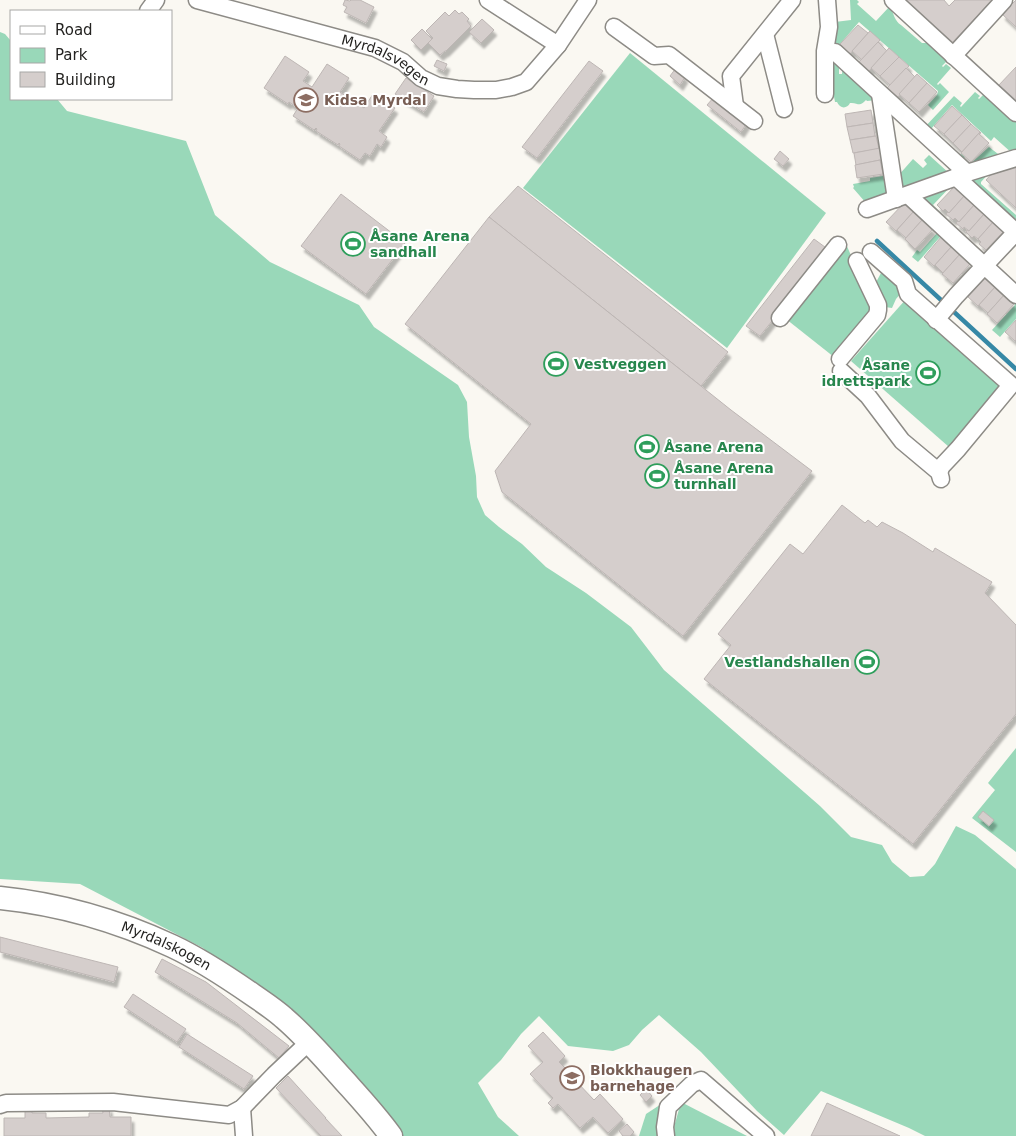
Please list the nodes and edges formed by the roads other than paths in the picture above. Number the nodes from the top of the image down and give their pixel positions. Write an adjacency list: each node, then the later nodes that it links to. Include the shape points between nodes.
1 (197, 0): 10 (street, Myrdalsvegen, via 375,48 403,62 421,78 438,86 457,89 496,90 526,82)
2 (488, 0): 10 (street)
3 (588, 0): 10 (street, Myrdalsvegen)
4 (792, 0): 9 (street)
5 (827, 0): 13 (street, via 829,27 825,51)
6 (893, 0): 12 (street)
7 (1004, 0): 12 (street)
8 (614, 27): 15 (street, via 654,56 669,56)
9 (765, 34): 15 (street, via 731,76); 16 (street)
10 (558, 45)
11 (835, 52): 14 (street)
12 (953, 56): 17 (street)
13 (825, 94)
14 (880, 94): 20 (street); 21 (street)
15 (735, 106): 18 (street)
16 (784, 109)
17 (1016, 113)
18 (754, 121)
19 (1015, 159): 20 (street)
20 (962, 175): 21 (street); 26 (street, via 1016,232)
21 (902, 197): 22 (street); 26 (street)
22 (867, 209)
23 (838, 245): 29 (street)
24 (871, 252): 28 (street, via 904,281 908,294)
25 (857, 261): 28 (street, via 878,310 841,365 902,441 940,475 942,466 960,453 1012,385)
26 (985, 266): 27 (street); 28 (street)
27 (1016, 295)
28 (940, 316)
29 (780, 318)
30 (0, 898): 31 (main road, Myrdalskogen, via 96,917 173,946 227,976 283,1017)
31 (309, 1042): 33 (street); 35 (main road, Myrdalskogen)
32 (0, 1104): 33 (street, via 113,1102 229,1115)
33 (242, 1108): 34 (street)
34 (244, 1136)
35 (391, 1136)
36 (666, 1136): 37 (street, via 668,1107 692,1084 701,1080)
37 (766, 1136)

